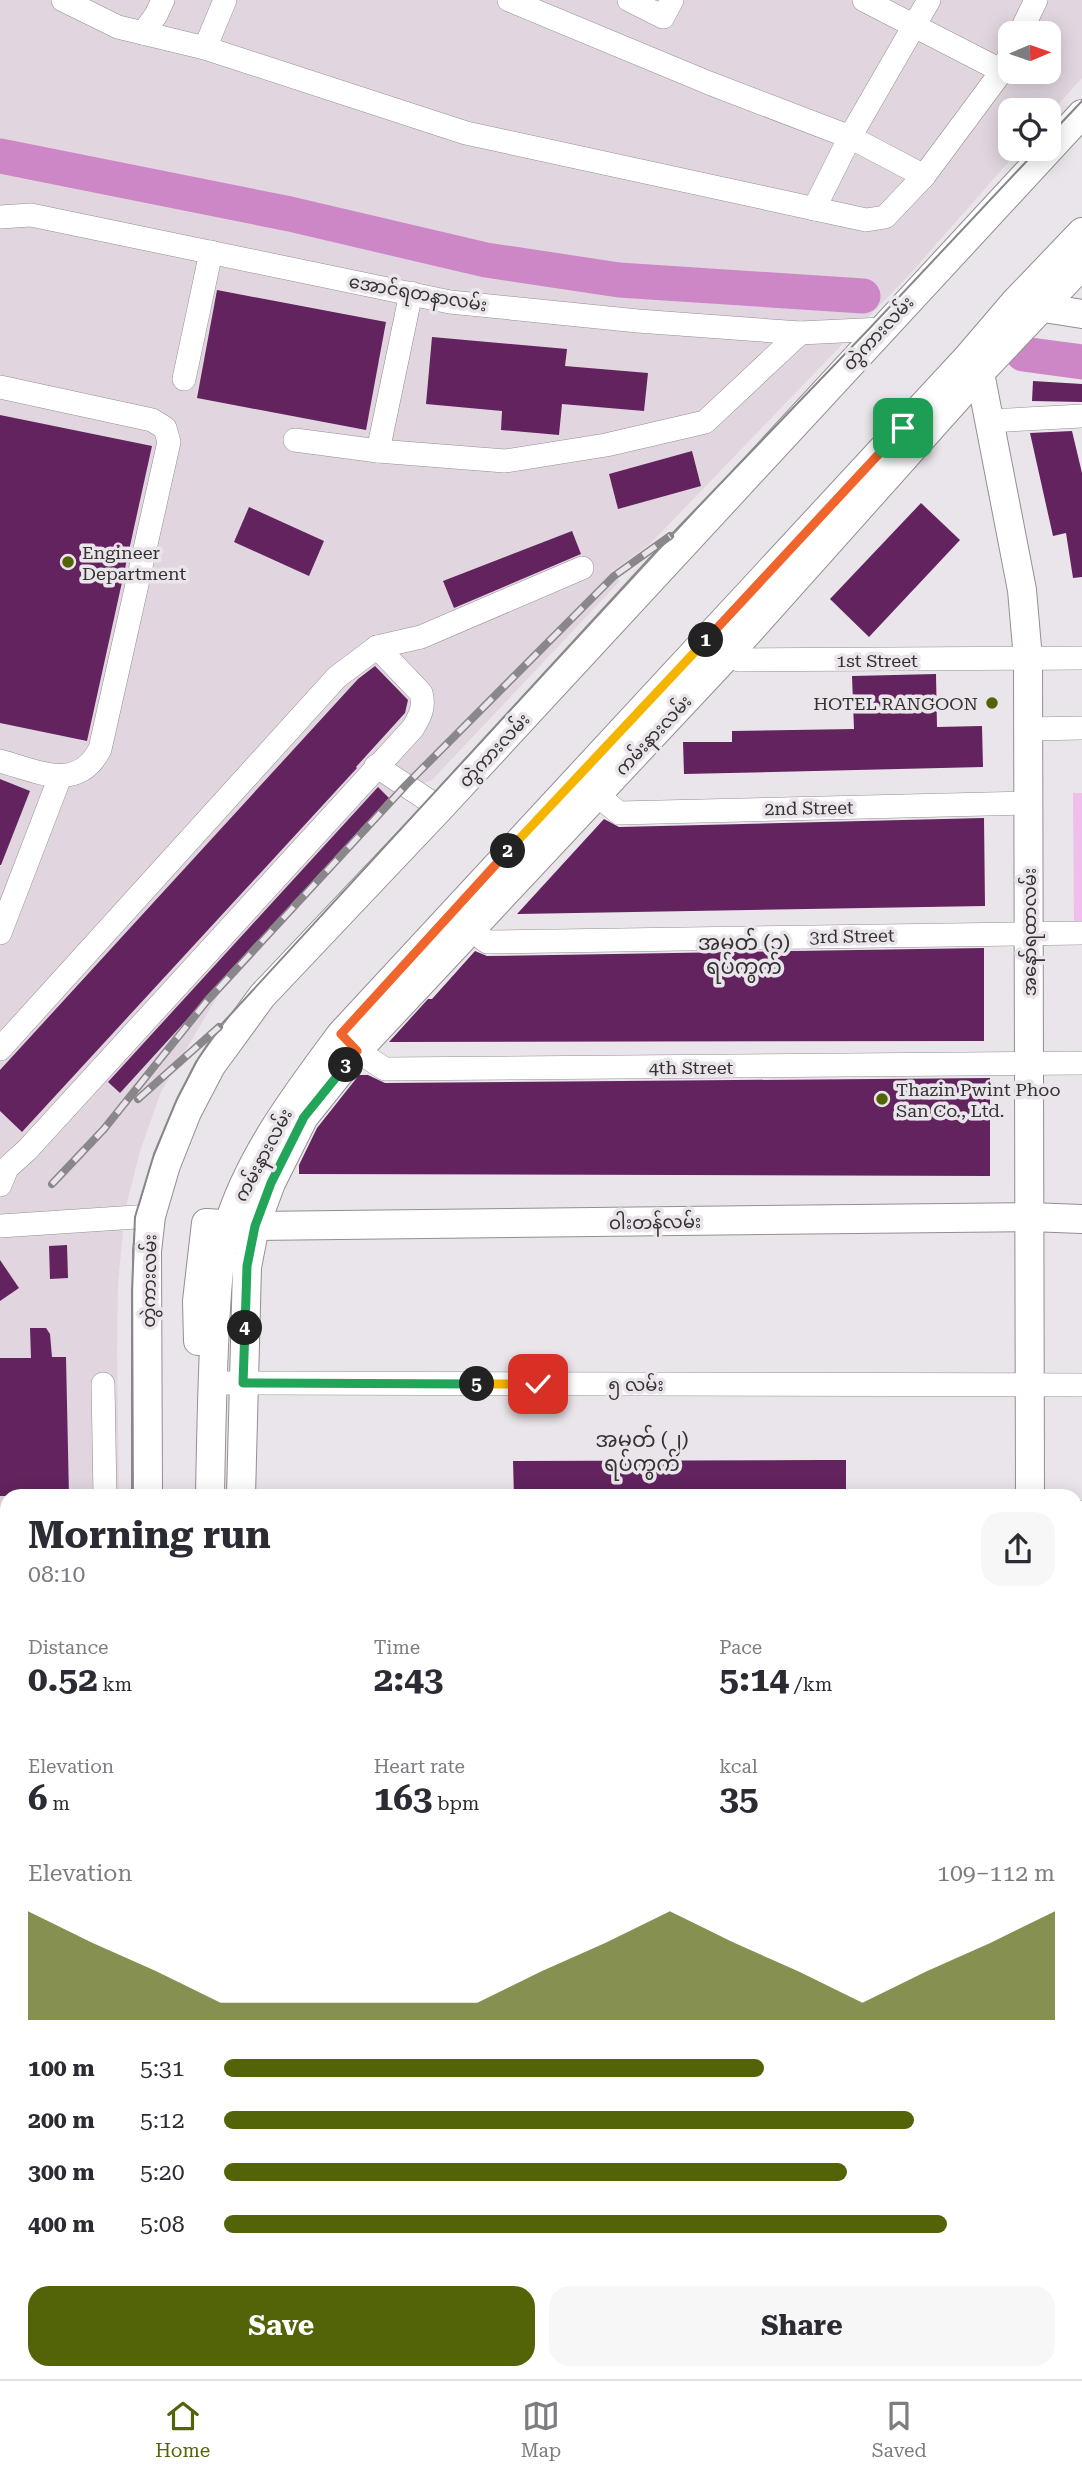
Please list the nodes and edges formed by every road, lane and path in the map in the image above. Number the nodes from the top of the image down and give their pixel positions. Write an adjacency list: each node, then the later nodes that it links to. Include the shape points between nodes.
1 (62, 0): 12 (street, via 118,27)
2 (163, 0): 12 (street)
3 (225, 0): 13 (street)
4 (509, 0): 17 (street)
5 (629, 0): 6 (street, via 663,17)
6 (672, 0)
7 (864, 0): 11 (street)
8 (929, 0): 11 (street)
9 (1036, 0): 10 (street)
10 (1026, 21)
11 (916, 26): 14 (street); 17 (street)
12 (143, 33): 13 (street)
13 (205, 48): 19 (street, via 467,133)
14 (998, 60)
15 (998, 74): 18 (street)
16 (1082, 114): 28 (main road, တွဲကားလမ်း)
17 (850, 137): 18 (street); 19 (street)
18 (924, 176): 19 (street, via 885,217 866,220)
19 (814, 209)
20 (0, 217): 22 (street, အောင်ရတနာလမ်း, via 31,215)
21 (1082, 232): 25 (main road, ကမ်းနားလမ်း)
22 (211, 252): 24 (street, အောင်ရတနာလမ်း); 31 (street)
23 (1082, 265): 26 (main road, ကမ်းနားလမ်း)
24 (411, 293): 29 (street, အောင်ရတနာလမ်း, via 450,302 638,321); 36 (street)
25 (1014, 303): 26 (main road); 30 (main road, ကမ်းနားလမ်း)
26 (1044, 308): 27 (main road); 30 (main road, ကမ်းနားလမ်း)
27 (1082, 314)
28 (882, 329): 29 (street, အောင်ရတနာလမ်း); 49 (main road, တွဲကားလမ်း)
29 (800, 332): 36 (street, via 705,422 606,445 506,461)
30 (974, 366): 34 (main road, အနော်ရထာလမ်း); 38 (main road, ကမ်းနားလမ်း)
31 (184, 379)
32 (0, 387): 46 (street, via 152,420 164,428 169,442 100,749 86,769)
33 (1082, 416): 34 (street)
34 (989, 421): 41 (main road, အနော်ရထာလမ်း, via 1022,590)
35 (295, 440): 36 (street)
36 (378, 451)
37 (582, 568): 39 (street, via 421,637)
38 (719, 645): 41 (street, 1st Street, via 739,660); 47 (main road, ကမ်းနားလမ်း)
39 (377, 648): 45 (street, via 421,692 424,701 413,728); 55 (street, via 337,677)
40 (1082, 658): 41 (street, 1st Street)
41 (1028, 659): 43 (main road, အနော်ရထာလမ်း)
42 (1082, 728): 43 (street)
43 (1028, 729): 48 (main road, အနော်ရထာလမ်း)
44 (0, 761): 46 (street)
45 (376, 766): 49 (street); 58 (street, via 7,1168)
46 (60, 778): 51 (street)
47 (586, 786): 48 (street, 2nd Street, via 619,813); 50 (main road, ကမ်းနားလမ်း)
48 (1028, 803): 52 (main road, အနော်ရထာလမ်း)
49 (440, 808): 59 (main road, တွဲကားလမ်း, via 262,996 211,1066 187,1112)
50 (461, 921): 52 (street, 3rd Street, via 487,942); 54 (main road, ကမ်းနားလမ်း)
51 (0, 933)
52 (1028, 933): 53 (street, 3rd Street); 57 (main road, အနော်ရထာလမ်း)
53 (1082, 933)
54 (349, 1042): 57 (street, 4th Street, via 385,1069); 62 (main road, ကမ်းနားလမ်း, via 287,1107 247,1179)
55 (0, 1049)
56 (1082, 1063): 57 (street, 4th Street)
57 (1029, 1064): 60 (main road, အနော်ရထာလမ်း)
58 (0, 1185)
59 (151, 1216): 63 (street); 70 (main road, တွဲကားလမ်း, via 147,1251)
60 (1030, 1217): 61 (main road, ဝါးတန်လမ်း); 62 (main road, ဝါးတန်လမ်း); 67 (main road, အနော်ရထာလမ်း)
61 (1082, 1219)
62 (229, 1225): 64 (main road, ကမ်းနားလမ်း, via 219,1269); 65 (main road, ကမ်းနားလမ်း, via 247,1266); 71 (main road, via 197,1301)
63 (0, 1226)
64 (212, 1383): 65 (street, ၅ လမ်း); 72 (main road, ကမ်းနားလမ်း)
65 (243, 1383): 67 (street, ၅ လမ်း); 73 (main road, ကမ်းနားလမ်း)
66 (103, 1384): 69 (street)
67 (1030, 1385): 68 (street, ၅ လမ်း); 74 (main road, အနော်ရထာလမ်း)
68 (1082, 1385)
69 (105, 1489)
70 (148, 1489)
71 (197, 1489)
72 (210, 1489)
73 (241, 1489)
74 (1030, 1489)

